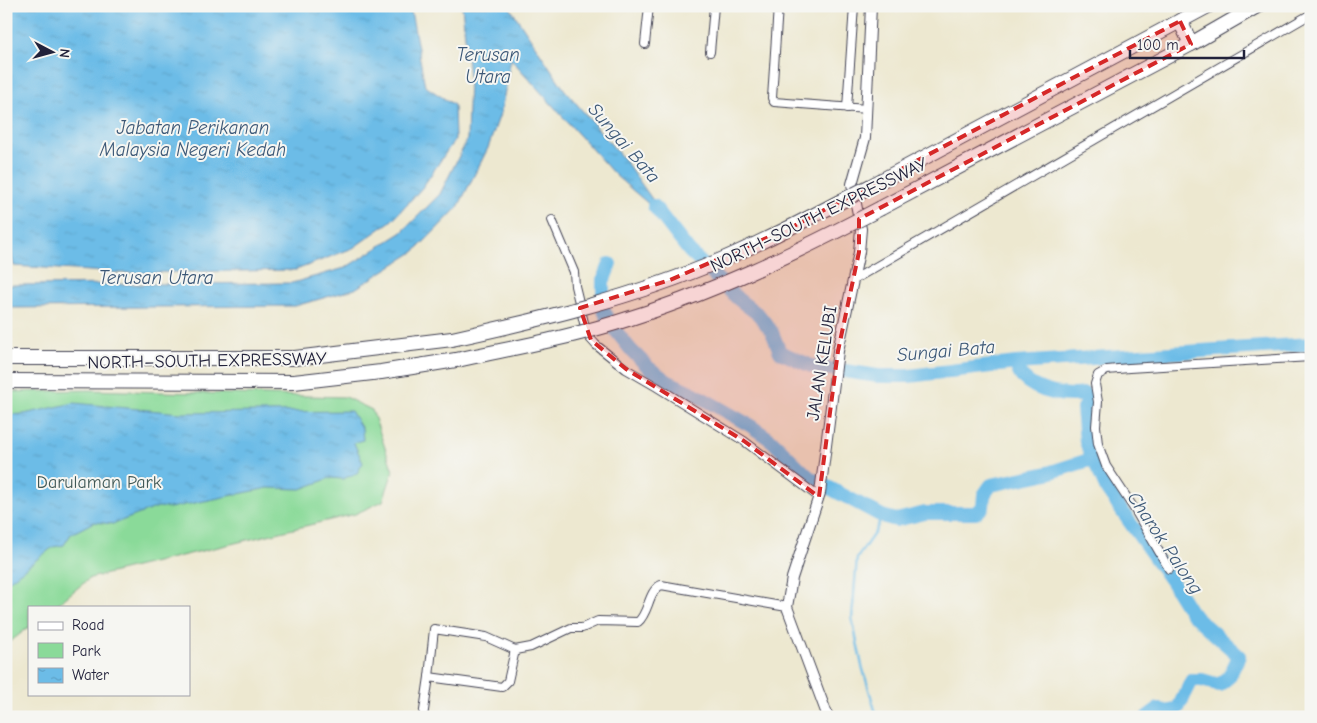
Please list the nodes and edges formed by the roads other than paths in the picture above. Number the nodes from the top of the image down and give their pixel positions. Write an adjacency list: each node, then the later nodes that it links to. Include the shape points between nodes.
1 (649, 6): 10 (street)
2 (714, 6): 12 (street)
3 (778, 6): 13 (street, via 774,102)
4 (854, 6): 13 (street)
5 (871, 6): 14 (main road, JALAN KELUBI)
6 (1208, 6): 9 (highway, NORTH–SOUTH EXPRESSWAY)
7 (1257, 6): 11 (highway, NORTH–SOUTH EXPRESSWAY)
8 (1311, 14): 16 (street)
9 (1180, 21): 11 (highway); 18 (highway, NORTH–SOUTH EXPRESSWAY, bridge, via 792,227 720,261 588,306 452,339 296,358)
10 (645, 44)
11 (1191, 44): 19 (highway, NORTH–SOUTH EXPRESSWAY, bridge, via 790,254 676,302 578,333 456,360 294,382)
12 (710, 52)
13 (847, 108): 14 (street)
14 (867, 109): 16 (main road, JALAN KELUBI, via 864,144 852,178 861,229)
15 (552, 220): 20 (street, via 574,272 582,318 591,340 640,379 770,458)
16 (853, 280): 20 (main road, JALAN KELUBI, via 838,351)
17 (1311, 357): 21 (street, via 1129,368 1107,370 1098,375 1095,384 1098,402 1096,426 1106,466)
18 (6, 358)
19 (6, 381)
20 (819, 495): 22 (main road, JALAN KELUBI, via 792,578)
21 (1169, 569)
22 (787, 607): 23 (street, via 661,585 638,622 598,621); 26 (main road)
23 (515, 650): 24 (street, via 508,681 502,687); 24 (street, via 486,637 434,629)
24 (428, 677): 25 (street)
25 (423, 717)
26 (828, 717)

